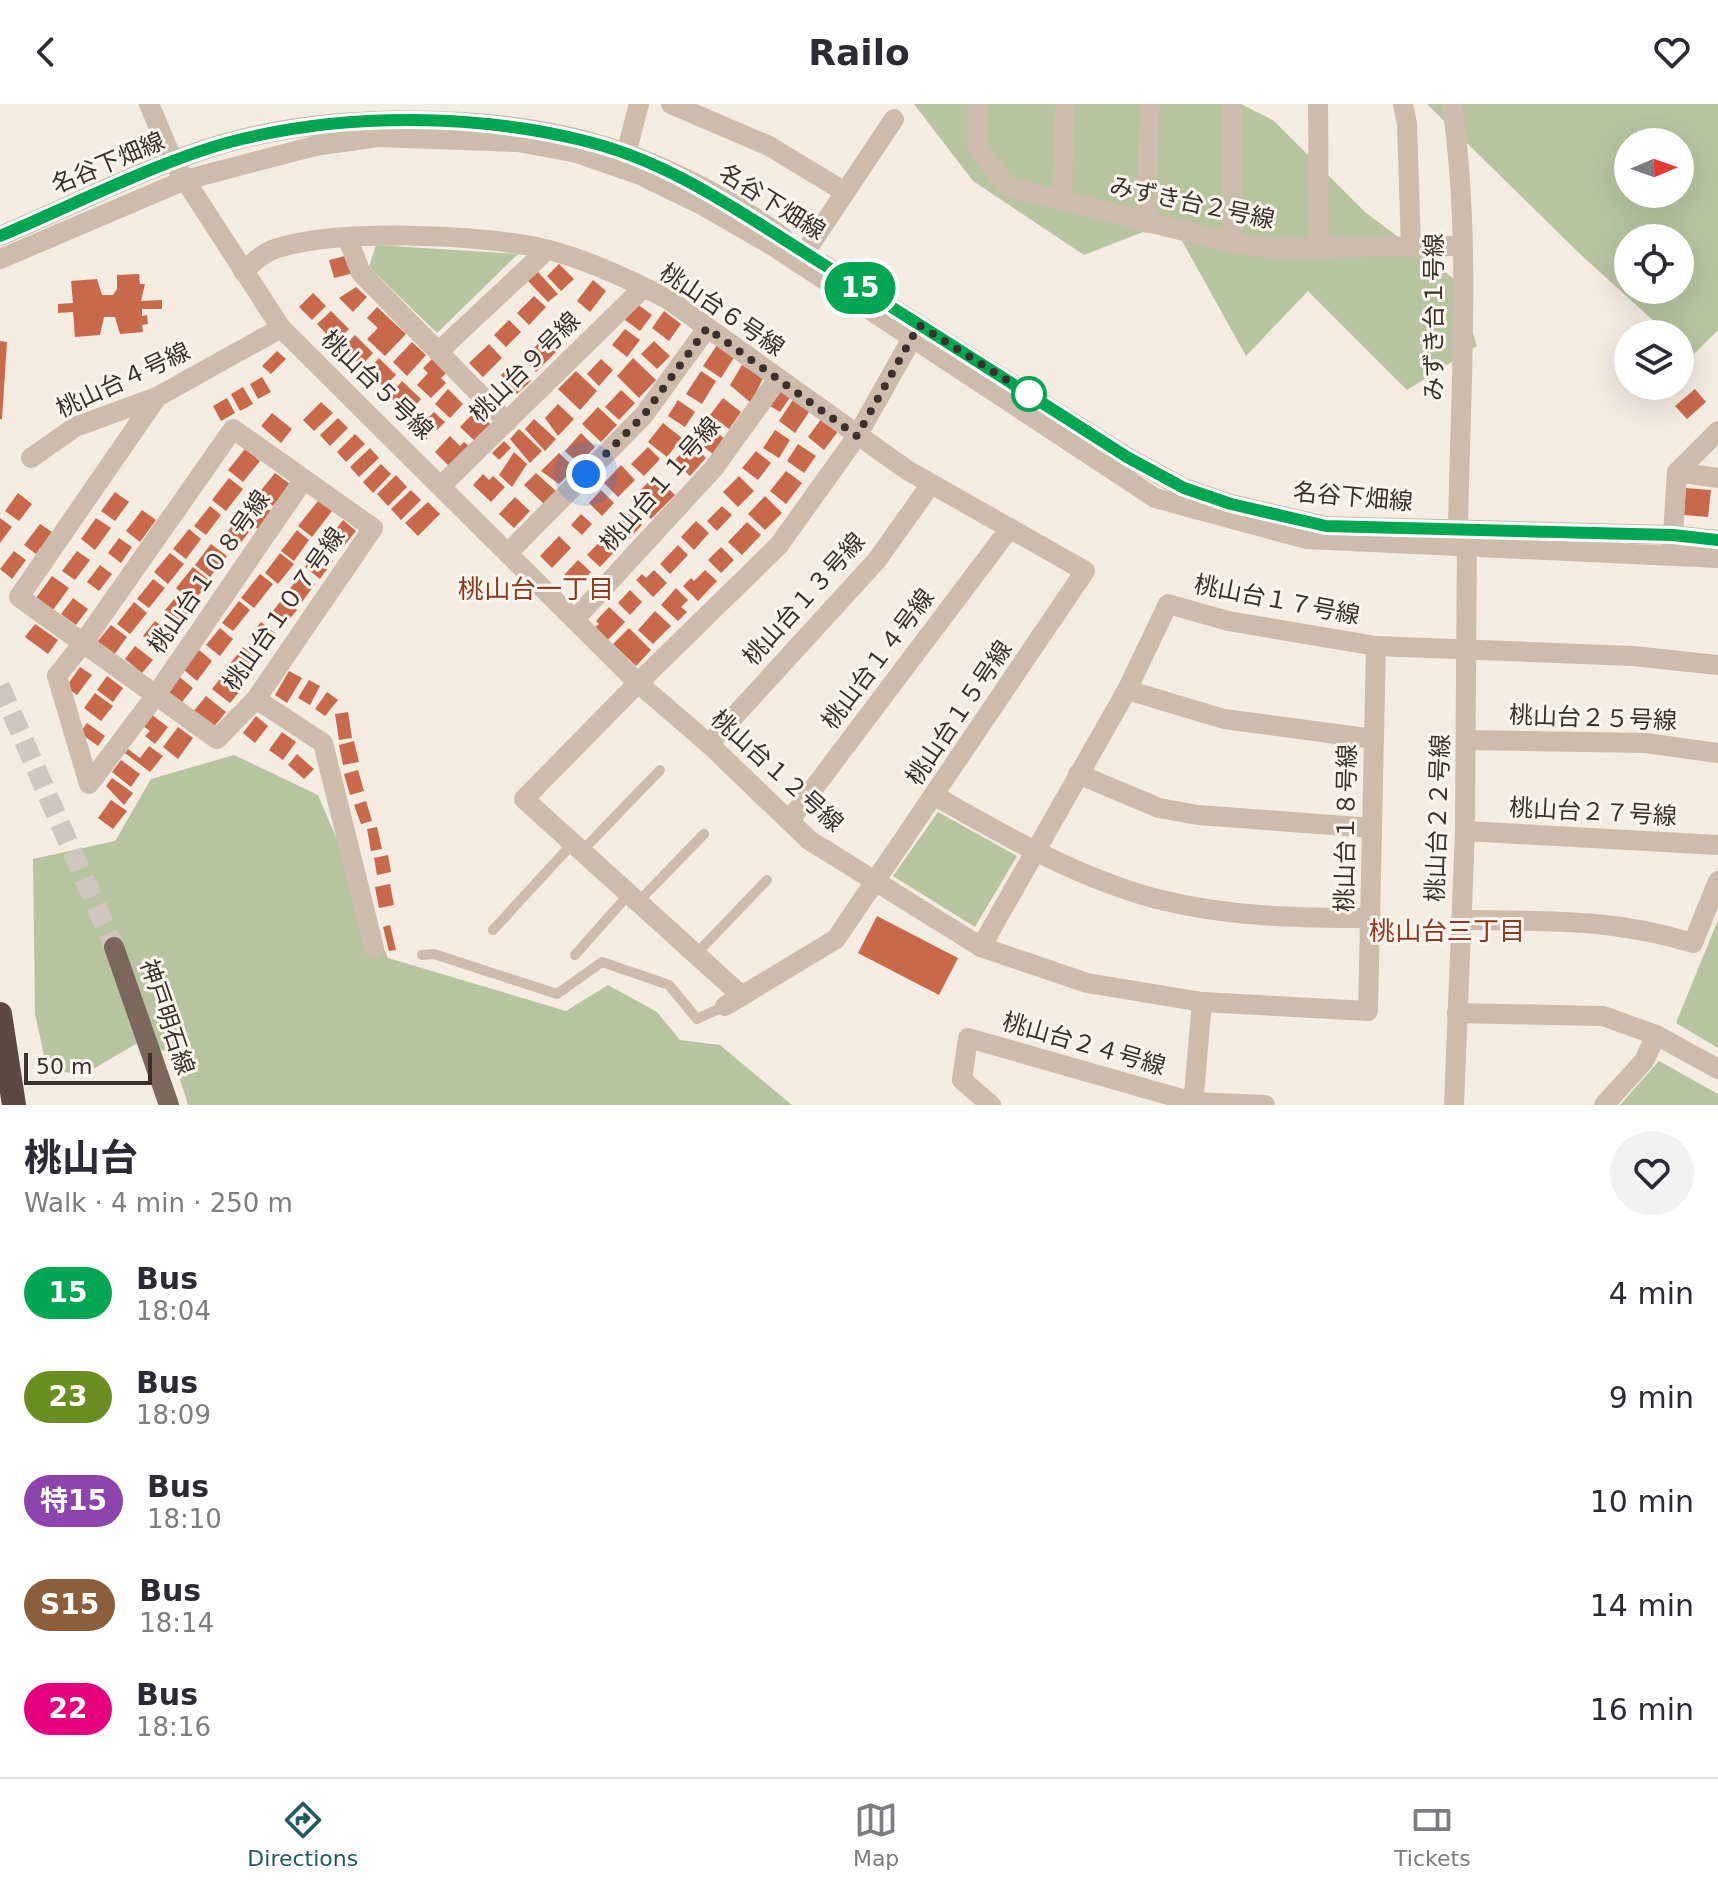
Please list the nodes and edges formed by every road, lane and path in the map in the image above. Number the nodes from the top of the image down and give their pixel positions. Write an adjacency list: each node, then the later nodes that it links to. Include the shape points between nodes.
1 (172, 104): 11 (street)
2 (639, 104): 13 (street)
3 (671, 104): 15 (street, via 769,146)
4 (977, 104): 16 (street, みずき台２号線, via 977,147 1008,187)
5 (1065, 104): 16 (street)
6 (1149, 104): 17 (street)
7 (1232, 104): 20 (street)
8 (1318, 104): 23 (street)
9 (1403, 104): 22 (street)
10 (1452, 104): 21 (street, みずき台１号線)
11 (152, 109): 14 (street, 桃山台５号線)
12 (894, 119): 15 (street)
13 (624, 162): 14 (street, 名谷下畑線, via 582,140 494,125 417,121 240,139); 25 (street, 名谷下畑線, via 712,194)
14 (179, 171): 18 (street, 名谷下畑線); 26 (street, 名谷下畑線); 27 (street, 桃山台５号線)
15 (845, 192): 25 (street)
16 (1062, 201): 17 (street, みずき台２号線)
17 (1147, 223): 20 (street, みずき台２号線)
18 (0, 236)
19 (348, 239): 24 (street, 桃山台６号線, via 432,236); 27 (street, 桃山台６号線, via 269,251); 32 (street, via 361,273)
20 (1232, 243): 23 (street, みずき台２号線)
21 (1461, 246): 22 (street, みずき台２号線); 45 (street, みずき台１号線)
22 (1411, 247): 23 (street, みずき台２号線)
23 (1319, 248)
24 (547, 250): 28 (street, 桃山台６号線); 32 (street)
25 (802, 258): 31 (street, 名谷下畑線)
26 (0, 259)
27 (243, 271): 29 (street, 桃山台５号線)
28 (644, 287): 30 (street, 桃山台６号線); 35 (street, 桃山台９号線)
29 (281, 328): 34 (street, 桃山台４号線); 43 (street, 桃山台５号線)
30 (707, 328): 33 (street, 桃山台６号線); 48 (street, via 644,415)
31 (915, 332): 37 (street); 45 (street, 名谷下畑線, via 1184,488 1326,526)
32 (438, 352): 35 (street)
33 (778, 379): 37 (street, 桃山台６号線); 51 (street, 桃山台１１号線, via 714,468)
34 (157, 397): 38 (street, 桃山台４号線, via 75,427); 52 (street, 桃山台１０７号線, via 19,597)
35 (507, 422): 43 (street, 桃山台９号線)
36 (1718, 431): 39 (street)
37 (857, 436): 42 (street, 桃山台６号線); 56 (street, via 779,545)
38 (31, 458)
39 (1677, 472): 40 (street); 47 (street)
40 (1718, 478)
41 (304, 479): 52 (street, 桃山台１０７号線, via 233,429); 58 (street, 桃山台１０８号線); 59 (street, 桃山台１０７号線, via 373,528)
42 (931, 484): 44 (street, 桃山台６号線); 62 (street, 桃山台１３号線, via 877,560)
43 (442, 485): 48 (street, 桃山台５号線)
44 (1010, 528): 50 (street, 桃山台６号線); 67 (street, 桃山台１４号線)
45 (1464, 537): 47 (street, 名谷下畑線); 54 (street, 桃山台２２号線)
46 (1718, 540): 47 (street, 名谷下畑線)
47 (1672, 544): 49 (street, 名谷下畑線)
48 (509, 552): 51 (street, 桃山台５号線)
49 (1718, 558)
50 (1085, 571): 66 (street, 桃山台１５号線)
51 (575, 619): 56 (street, 桃山台１２号線)
52 (83, 643): 58 (street, 桃山台１０７号線); 58 (street, 桃山台１０８号線, via 57,676 89,784)
53 (1376, 646): 54 (street, 桃山台１７号線); 57 (street, 桃山台１７号線, via 1228,621 1168,604); 60 (street, 桃山台１８号線)
54 (1468, 648): 55 (street, 桃山台１７号線); 61 (street, 桃山台２２号線)
55 (1718, 665)
56 (638, 683): 62 (street, 桃山台１２号線); 72 (street, via 524,799)
57 (1127, 690): 60 (street, via 1224,719); 65 (street, 桃山台１７号線)
58 (156, 695): 59 (street, 桃山台１０７号線, via 217,739)
59 (256, 699): 83 (street, via 323,743)
60 (1374, 739): 68 (street, 桃山台１８号線)
61 (1466, 740): 63 (street, 桃山台２５号線, via 1646,743); 69 (street, 桃山台２２号線)
62 (709, 744): 67 (street, 桃山台１２号線)
63 (1718, 753)
64 (660, 770): 72 (lane)
65 (1078, 774): 68 (street, via 1159,808); 73 (street, 桃山台１７号線)
66 (935, 796): 73 (street); 76 (street, 桃山台１５号線)
67 (789, 821): 76 (street, 桃山台１２号線)
68 (1372, 828): 78 (street, 桃山台１８号線)
69 (1465, 831): 71 (street, 桃山台２７号線); 79 (street, 桃山台２２号線)
70 (704, 834): 77 (lane)
71 (1718, 845)
72 (577, 847): 77 (street); 80 (lane)
73 (1034, 852): 78 (street, via 1156,899 1274,918); 82 (street, 桃山台１７号線)
74 (767, 880): 84 (lane)
75 (1718, 881): 79 (street, via 1693,943 1592,921)
76 (874, 883): 82 (street, 桃山台１２号線); 87 (street, 桃山台１５号線, via 836,939)
77 (634, 898): 84 (street); 86 (lane)
78 (1371, 918): 89 (street, 桃山台１８号線)
79 (1461, 920): 90 (street, 桃山台２２号線)
80 (493, 930)
81 (114, 947): 96 (main road, 神戸明石線)
82 (981, 947): 88 (street, 桃山台１２号線, via 1087,983)
83 (374, 948)
84 (696, 954): 87 (street)
85 (422, 955): 87 (lane, via 434,954 557,994 602,962 669,985 697,1019)
86 (575, 955)
87 (734, 1001)
88 (1202, 1002): 89 (street, 桃山台１２号線); 94 (street)
89 (1368, 1011)
90 (1457, 1013): 92 (street, via 1603,1016); 99 (street, 桃山台２２号線)
91 (0, 1014): 95 (highway)
92 (1656, 1035): 93 (street); 100 (street, via 1644,1061)
93 (1718, 1069)
94 (1193, 1103): 97 (street, 桃山台２４号線, via 968,1038 962,1080); 98 (street, 桃山台２４号線)
95 (14, 1105)
96 (169, 1105)
97 (991, 1105)
98 (1265, 1105)
99 (1454, 1105)
100 (1604, 1105)

